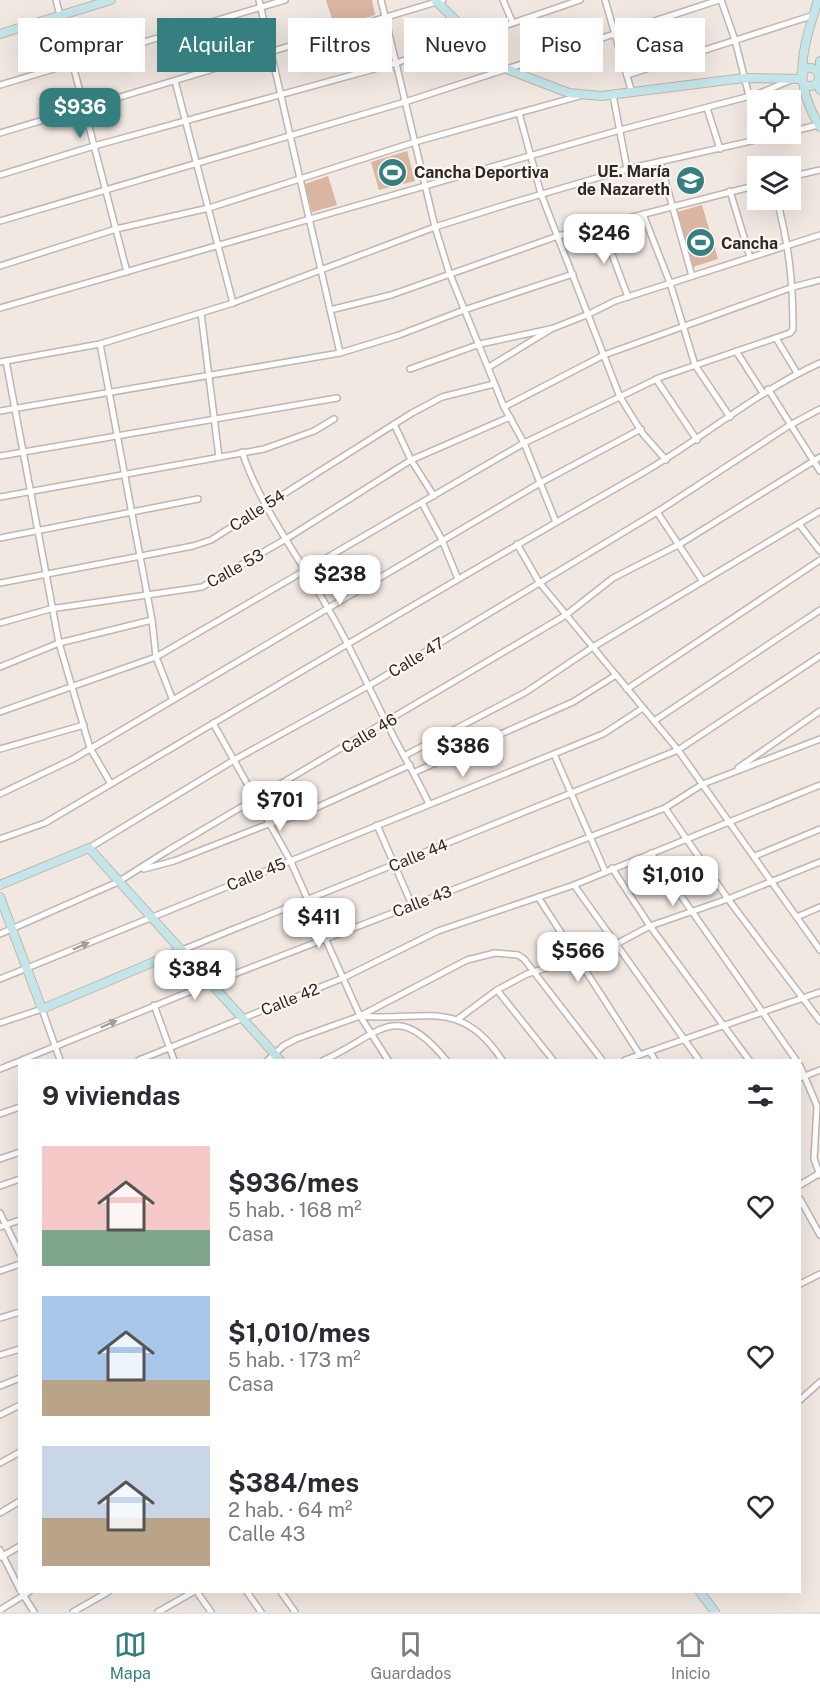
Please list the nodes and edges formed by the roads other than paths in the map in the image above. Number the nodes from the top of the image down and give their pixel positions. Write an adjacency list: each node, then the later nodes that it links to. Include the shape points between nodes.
1 (56, 0): 14 (street)
2 (111, 0): 14 (street)
3 (259, 0): 12 (street)
4 (285, 0): 12 (street)
5 (381, 0): 16 (street)
6 (503, 0): 19 (street)
7 (580, 0): 19 (street)
8 (604, 0): 22 (street)
9 (720, 0): 18 (street); 23 (street)
10 (818, 0): 13 (street)
11 (439, 1): 16 (street); 17 (street)
12 (261, 7): 15 (street); 24 (street)
13 (814, 15): 23 (street); 40 (street)
14 (60, 16): 21 (street)
15 (263, 18)
16 (386, 18)
17 (455, 18)
18 (666, 18)
19 (512, 21): 20 (street)
20 (508, 23)
21 (0, 34)
22 (615, 35): 29 (street)
23 (735, 40): 37 (street); 39 (street)
24 (145, 42)
25 (392, 45): 28 (street)
26 (404, 60): 28 (street)
27 (820, 61): 38 (street)
28 (396, 63): 48 (street); 52 (street)
29 (508, 67)
30 (508, 70): 49 (street, via 569,93)
31 (45, 72): 43 (street)
32 (74, 72): 53 (street)
33 (205, 72): 42 (street)
34 (275, 72): 48 (street)
35 (492, 72): 52 (street)
36 (626, 72): 37 (street)
37 (627, 75): 47 (street)
38 (818, 76): 40 (street, via 809,68); 40 (street, via 810,86); 46 (street)
39 (744, 78): 41 (street); 44 (street); 47 (street)
40 (798, 78): 41 (street); 45 (street); 57 (street)
41 (778, 79)
42 (175, 81): 53 (street); 56 (street)
43 (0, 85)
44 (747, 90)
45 (769, 90)
46 (820, 90)
47 (632, 93): 50 (street)
48 (280, 95): 56 (street); 61 (street)
49 (586, 95): 50 (street); 55 (street)
50 (613, 95): 58 (street)
51 (747, 97): 54 (street)
52 (405, 102): 61 (street); 62 (street)
53 (85, 108): 60 (street); 64 (street)
54 (707, 108): 58 (street); 65 (street)
55 (519, 113): 62 (street); 66 (street)
56 (185, 121): 64 (street); 68 (street)
57 (819, 126): 59 (street)
58 (620, 130): 66 (street); 69 (street)
59 (801, 130)
60 (0, 133)
61 (290, 136): 68 (street); 73 (street)
62 (415, 141): 73 (street); 74 (street)
63 (747, 143): 65 (street)
64 (94, 146): 72 (street); 76 (street)
65 (720, 149): 67 (street)
66 (531, 156): 74 (street); 78 (street)
67 (660, 162): 69 (street); 79 (street)
68 (197, 164): 76 (street); 80 (street)
69 (627, 169): 78 (street)
70 (820, 170): 71 (street)
71 (801, 174)
72 (0, 175)
73 (300, 179): 80 (street); 83 (street)
74 (426, 187): 83 (street); 86 (street)
75 (747, 187): 77 (street)
76 (106, 190): 84 (street); 87 (street)
77 (730, 191): 79 (street); 92 (street)
78 (541, 194): 86 (street); 89 (street)
79 (672, 206): 82 (street); 98 (street)
80 (208, 208): 87 (street); 91 (street)
81 (780, 210): 90 (street)
82 (643, 214): 85 (street); 100 (street)
83 (309, 220): 91 (street); 94 (street)
84 (0, 221)
85 (601, 225): 89 (street); 102 (street)
86 (435, 227): 94 (street); 96 (street)
87 (116, 229): 93 (street); 95 (street)
88 (820, 235): 90 (street)
89 (558, 236): 96 (street); 97 (street)
90 (789, 244): 92 (street); 101 (street)
91 (218, 246): 95 (street); 103 (street)
92 (750, 257): 98 (street)
93 (0, 266)
94 (321, 270): 103 (street); 105 (street)
95 (127, 272): 104 (street)
96 (450, 272): 105 (street, via 391,295); 106 (street)
97 (573, 274): 106 (street); 108 (street)
98 (692, 276): 100 (street)
99 (820, 280): 101 (street)
100 (670, 283): 102 (street); 109 (street)
101 (793, 288): 109 (street); 111 (street, via 793,329)
102 (628, 297): 108 (street)
103 (233, 303): 107 (street)
104 (0, 308)
105 (330, 310): 115 (street)
106 (464, 310): 113 (street); 115 (street)
107 (201, 313): 112 (street); 123 (street)
108 (589, 314): 110 (street); 116 (street)
109 (683, 327): 116 (street); 119 (street)
110 (551, 329): 113 (street); 120 (street)
111 (776, 338): 114 (street); 122 (street)
112 (100, 344): 117 (street); 127 (street)
113 (480, 344): 120 (street); 121 (street)
114 (736, 351): 119 (street); 126 (street)
115 (340, 352): 123 (street)
116 (604, 355): 128 (street); 130 (street)
117 (3, 361): 131 (street)
118 (820, 363): 122 (street)
119 (696, 365): 124 (street); 135 (street)
120 (489, 367): 125 (street)
121 (410, 369)
122 (797, 374): 126 (street)
123 (209, 375): 127 (street); 136 (street)
124 (656, 379): 128 (street); 142 (street)
125 (494, 384): 130 (street); 138 (street, Calle 54, via 442,398)
126 (766, 391): 135 (street); 139 (street)
127 (109, 392): 131 (street); 141 (street)
128 (620, 397): 140 (street); 143 (street)
129 (337, 398): 136 (street)
130 (504, 407): 134 (street)
131 (14, 408): 133 (street); 144 (street)
132 (820, 409): 139 (street, Calle 47)
133 (0, 411)
134 (510, 417): 143 (street); 149 (street, Calle 53)
135 (730, 417): 142 (street)
136 (212, 418): 141 (street); 148 (street)
137 (334, 419): 145 (street, via 314,431 264,449)
138 (394, 424): 149 (street); 160 (street, Calle 54)
139 (790, 425): 151 (street); 163 (street, Calle 47)
140 (641, 429): 150 (street); 154 (street)
141 (117, 436): 144 (street); 153 (street)
142 (697, 440): 150 (street)
143 (524, 443): 154 (street); 156 (street)
144 (22, 452): 146 (street); 155 (street)
145 (242, 452): 148 (street); 160 (street)
146 (0, 456)
147 (820, 457): 151 (street, Calle 46)
148 (219, 458): 153 (street)
149 (411, 460): 156 (street); 168 (street, Calle 53)
150 (666, 460): 164 (street)
151 (813, 460): 152 (street); 171 (street, Calle 46)
152 (820, 471)
153 (124, 474): 155 (street); 162 (street)
154 (540, 483): 164 (street); 169 (street)
155 (29, 491): 157 (street); 166 (street)
156 (434, 496): 159 (street)
157 (0, 497)
158 (198, 499): 162 (street)
159 (422, 503): 169 (street); 175 (street)
160 (265, 505): 168 (street); 173 (street, Calle 54, via 211,540)
161 (820, 511): 165 (street)
162 (132, 512): 166 (street); 173 (street)
163 (657, 512): 171 (street); 179 (street, Calle 47)
164 (556, 522): 170 (street)
165 (799, 524): 172 (street); 178 (street)
166 (36, 531): 167 (street); 176 (street)
167 (0, 538)
168 (286, 539): 175 (street); 181 (street, Calle 53, via 202,587)
169 (442, 540): 177 (street); 182 (street)
170 (517, 544): 177 (street); 179 (street)
171 (680, 544): 178 (street); 185 (street, Calle 46, via 613,579)
172 (820, 551)
173 (140, 556): 176 (street, Calle 54); 181 (street)
174 (820, 560): 197 (street)
175 (306, 572): 182 (street); 192 (street)
176 (44, 574): 180 (street, Calle 54); 183 (street)
177 (458, 579): 189 (street)
178 (702, 580): 190 (street)
179 (539, 582): 185 (street); 195 (street, Calle 47)
180 (0, 583)
181 (148, 597): 183 (street, Calle 53); 186 (street)
182 (327, 606): 189 (street); 198 (street)
183 (50, 609): 187 (street, Calle 53); 188 (street)
184 (820, 610): 203 (street)
185 (566, 615): 190 (street); 202 (street, Calle 46)
186 (152, 620): 188 (street); 192 (street)
187 (0, 623)
188 (59, 643): 193 (street); 196 (street)
189 (347, 645): 195 (street); 204 (street)
190 (593, 647): 194 (street); 212 (street, via 526,692)
191 (820, 656): 210 (street, Calle 44)
192 (156, 657): 196 (street); 198 (street)
193 (0, 667)
194 (616, 675): 197 (street); 215 (street, via 573,702)
195 (370, 685): 202 (street); 213 (street, Calle 47)
196 (72, 687): 201 (street); 205 (street)
197 (627, 689): 199 (street)
198 (172, 698): 207 (street)
199 (643, 708): 203 (street); 211 (street, Calle 45, via 603,734)
200 (820, 711): 216 (street)
201 (0, 712)
202 (388, 722): 212 (street); 222 (street, Calle 46)
203 (654, 722): 210 (street)
204 (213, 723): 213 (street); 217 (street)
205 (84, 725): 207 (street); 209 (street)
206 (818, 740): 208 (street); 216 (street, Calle 43)
207 (90, 748): 217 (street); 220 (street)
208 (820, 748)
209 (0, 749)
210 (678, 750): 218 (street); 221 (street, Calle 44)
211 (554, 754): 221 (street); 223 (street, Calle 45)
212 (404, 756): 214 (street)
213 (234, 760): 222 (street); 232 (street, Calle 47)
214 (410, 765): 215 (street); 226 (street, via 298,816)
215 (415, 772): 223 (street)
216 (729, 774): 218 (street, Calle 43)
217 (111, 784): 231 (street, via 45,823)
218 (703, 784): 224 (street, Calle 43); 225 (street)
219 (820, 785): 225 (street, Calle 42)
220 (0, 794)
221 (570, 794): 229 (street); 237 (street, Calle 44)
222 (257, 799): 226 (street); 239 (street, Calle 46)
223 (429, 804): 227 (street, Calle 45)
224 (665, 808): 229 (street, Calle 43); 230 (street)
225 (729, 821): 230 (street, Calle 42); 234 (street)
226 (271, 823): 235 (street); 239 (street, via 174,861)
227 (377, 825): 235 (street, Calle 45); 237 (street)
228 (820, 829): 234 (street)
229 (589, 836): 240 (street); 249 (street, Calle 43)
230 (687, 838): 233 (street, Calle 42); 248 (street)
231 (0, 839)
232 (89, 848): 242 (street); 243 (street, Calle 47)
233 (651, 853): 238 (street, Calle 42); 251 (street)
234 (755, 856): 241 (street)
235 (290, 860): 247 (street); 252 (street, Calle 45)
236 (820, 862): 241 (street)
237 (394, 865): 247 (street, Calle 44); 249 (street)
238 (612, 868): 240 (street, Calle 42); 254 (street)
239 (140, 870): 242 (street, Calle 46)
240 (605, 871): 244 (street, Calle 42)
241 (772, 880): 248 (street); 253 (street)
242 (118, 882): 252 (street); 255 (street, Calle 46)
243 (0, 885)
244 (574, 885): 246 (street, Calle 42); 258 (street)
245 (0, 897): 255 (street)
246 (538, 897): 261 (street); 264 (street, Calle 42, via 438,931)
247 (308, 899): 257 (street); 259 (street, Calle 44)
248 (728, 899): 251 (street); 269 (street)
249 (412, 905): 257 (street, Calle 43)
250 (820, 907): 253 (street)
251 (694, 912): 254 (street); 272 (street)
252 (150, 917): 259 (street); 262 (street, Calle 45, one-way to 252)
253 (797, 917): 260 (street)
254 (650, 926): 258 (street); 278 (street)
255 (12, 929): 256 (street, Calle 46); 262 (street)
256 (0, 934)
257 (326, 938): 264 (street); 266 (street, Calle 43)
258 (616, 943): 261 (street); 280 (street)
259 (182, 950): 266 (street); 271 (street, Calle 44)
260 (820, 950)
261 (579, 964): 263 (street, via 558,964); 284 (street)
262 (27, 969): 265 (street, Calle 45); 271 (street)
263 (536, 971): 267 (street); 273 (street, via 518,955 495,953 467,960); 295 (street)
264 (344, 978): 273 (street); 274 (street, Calle 42)
265 (0, 979)
266 (211, 982): 270 (street, Calle 43); 274 (street)
267 (497, 990): 275 (street); 294 (street)
268 (820, 993): 269 (street)
269 (804, 999): 272 (street); 276 (street)
270 (154, 1005): 281 (street); 282 (street, Calle 43, one-way to 270)
271 (42, 1008): 277 (street, Calle 44); 282 (street)
272 (764, 1013): 278 (street); 300 (street)
273 (360, 1016): 275 (street, via 437,1015); 279 (street); 290 (street, via 296,1039)
274 (242, 1018): 281 (street, Calle 42); 290 (street)
275 (459, 1019): 293 (street, via 479,1033)
276 (820, 1021)
277 (0, 1023)
278 (726, 1027): 280 (street); 299 (street)
279 (370, 1034): 285 (street); 291 (street); 292 (street, via 395,1025 411,1027)
280 (685, 1041): 283 (street); 298 (street)
281 (170, 1047): 288 (street, Calle 42); 289 (street)
282 (56, 1048): 286 (street, Calle 43); 287 (street)
283 (650, 1052): 284 (street); 297 (street)
284 (640, 1055): 296 (street)
285 (337, 1058)
286 (26, 1059)
287 (60, 1059)
288 (141, 1059)
289 (174, 1059)
290 (272, 1059)
291 (387, 1059)
292 (445, 1059)
293 (501, 1059)
294 (552, 1059)
295 (601, 1059)
296 (628, 1059)
297 (654, 1059)
298 (698, 1059)
299 (748, 1059)
300 (795, 1059)
301 (18, 1062): 302 (street, Calle 43)
302 (0, 1069)
303 (820, 1070): 304 (street)
304 (802, 1076): 309 (street, via 817,1106 814,1159)
305 (18, 1108): 306 (street)
306 (0, 1114)
307 (18, 1153): 308 (street)
308 (0, 1159)
309 (820, 1174): 311 (street)
310 (18, 1180): 312 (street)
311 (801, 1184)
312 (0, 1186)
313 (801, 1201): 317 (street)
314 (0, 1213): 316 (street)
315 (18, 1221): 316 (street)
316 (3, 1226): 318 (street)
317 (820, 1235)
318 (18, 1251)
319 (18, 1265): 320 (street)
320 (0, 1271)
321 (820, 1274): 322 (street)
322 (801, 1284)
323 (18, 1313): 324 (street)
324 (0, 1318)
325 (18, 1350): 326 (street)
326 (0, 1356)
327 (18, 1379): 329 (street)
328 (820, 1382): 330 (street)
329 (0, 1386)
330 (801, 1399)
331 (18, 1407): 332 (street)
332 (0, 1415)
333 (18, 1453): 334 (street)
334 (0, 1463)
335 (18, 1502): 336 (street)
336 (0, 1513)
337 (18, 1547): 338 (street)
338 (1, 1554): 339 (street)
339 (18, 1583)
340 (22, 1593): 348 (street)
341 (24, 1593): 349 (street)
342 (106, 1593): 350 (street)
343 (193, 1593): 351 (street)
344 (196, 1593): 352 (street)
345 (248, 1593): 353 (street)
346 (282, 1593): 354 (street)
347 (701, 1593): 355 (street)
348 (0, 1610)
349 (34, 1612)
350 (73, 1612)
351 (158, 1612)
352 (211, 1612)
353 (261, 1612)
354 (295, 1612)
355 (715, 1612)

